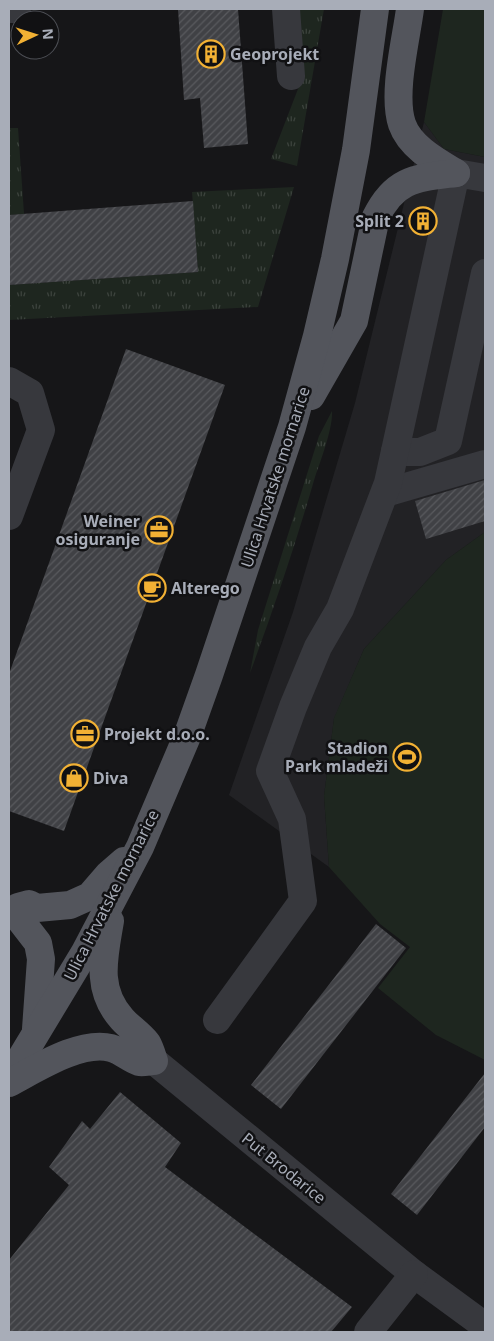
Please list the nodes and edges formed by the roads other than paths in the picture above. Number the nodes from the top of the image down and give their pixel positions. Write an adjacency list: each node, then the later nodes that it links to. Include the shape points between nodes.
1 (9, 9): 2 (street)
2 (17, 9)
3 (286, 9): 6 (street)
4 (375, 9): 11 (main road, Ulica Hrvatske mornarice, via 349,186 317,336)
5 (410, 9): 7 (main road, via 399,88 402,126 428,156)
6 (291, 76)
7 (456, 173): 8 (street); 11 (main road, via 406,184 384,201 376,216 354,321); 12 (street)
8 (485, 178)
9 (485, 272): 12 (street, via 448,441 420,452)
10 (9, 381): 15 (street, via 30,393 41,430)
11 (292, 428): 16 (main road, Ulica Hrvatske mornarice, via 188,734)
12 (395, 452): 14 (street)
13 (485, 464): 14 (street)
14 (385, 493): 19 (street, via 340,609 318,647 293,706 270,772 292,819 303,901)
15 (9, 516)
16 (140, 847): 17 (main road, Ulica Hrvatske mornarice); 18 (main road, via 90,896 70,905 37,908 29,904)
17 (114, 897): 20 (main road, Ulica Hrvatske mornarice); 21 (main road, via 102,966 105,988 109,1002 120,1018 147,1043)
18 (13, 904): 20 (main road, via 38,943 41,959)
19 (216, 1020)
20 (36, 1035): 22 (main road, Ulica Hrvatske mornarice)
21 (154, 1061): 23 (main road, via 139,1062 110,1048 84,1049 61,1056); 24 (street, Put Brodarice)
22 (9, 1078)
23 (9, 1083)
24 (414, 1274): 25 (street, Put Brodarice); 26 (street)
25 (485, 1326)
26 (368, 1332)

